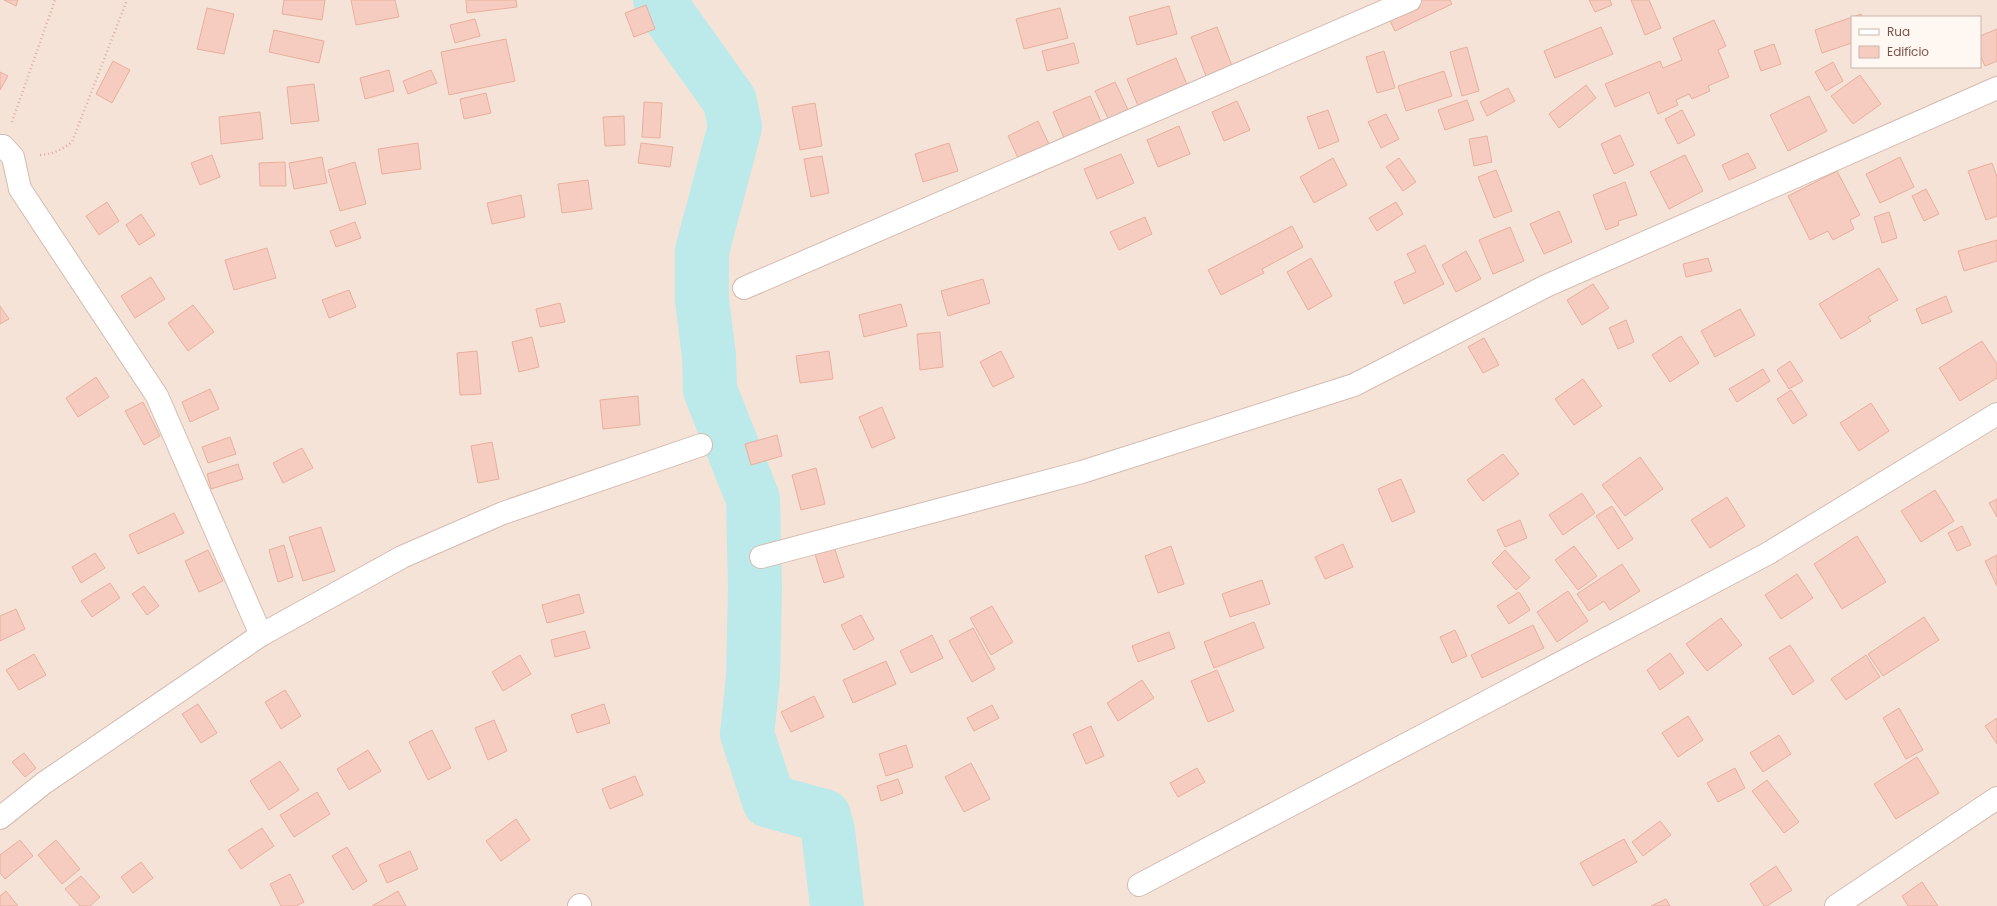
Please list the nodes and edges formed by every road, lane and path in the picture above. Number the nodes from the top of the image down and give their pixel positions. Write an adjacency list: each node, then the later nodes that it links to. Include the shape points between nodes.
1 (55, 0): 5 (path)
2 (128, 0): 5 (path, via 72,142 51,154)
3 (1410, 0): 6 (street)
4 (1997, 88): 9 (street, via 1546,286 1354,385 1082,472)
5 (5, 150): 10 (street, via 20,189 157,396)
6 (744, 288)
7 (1997, 414): 13 (street, via 1767,554)
8 (701, 445): 10 (street, via 503,513 402,557)
9 (761, 557)
10 (261, 635): 12 (street, via 44,783)
11 (1997, 798): 14 (street)
12 (0, 818)
13 (1139, 885)
14 (1836, 906)

